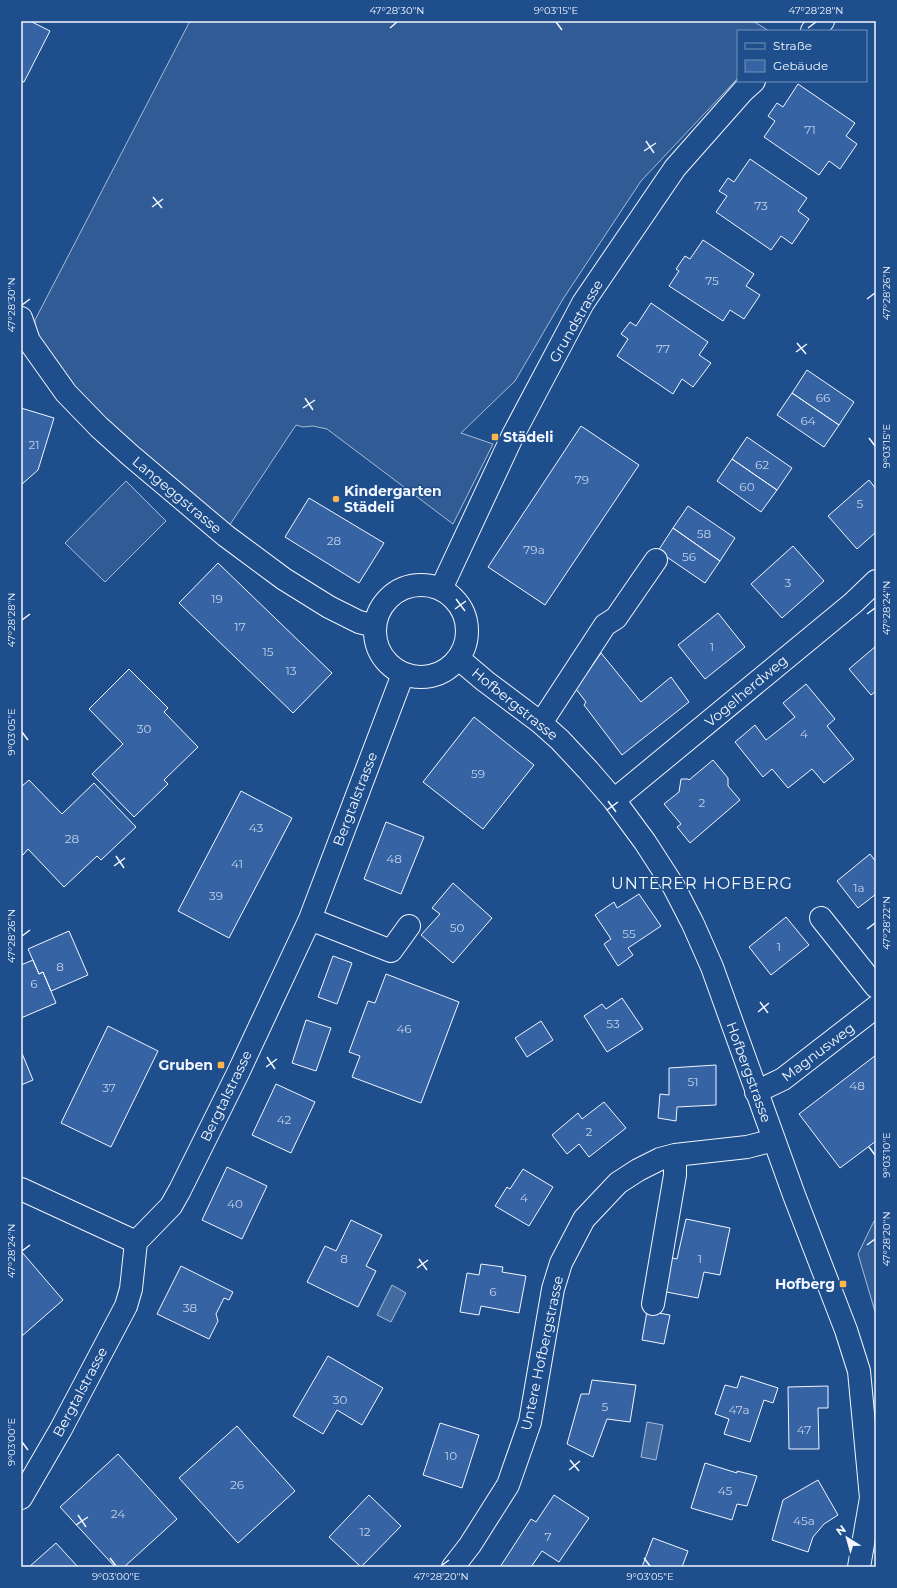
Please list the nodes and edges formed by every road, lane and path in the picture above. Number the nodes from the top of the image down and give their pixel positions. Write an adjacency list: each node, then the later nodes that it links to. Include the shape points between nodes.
1 (823, 21): 2 (street)
2 (813, 30)
3 (753, 82): 7 (street, Grundstrasse, via 675,168 583,303 513,435)
4 (21, 318): 8 (street, Langeggstrasse, via 29,341 66,393 130,455 226,536 284,580 335,610 359,622)
5 (656, 560): 11 (street, via 616,618 605,625)
6 (876, 581): 12 (street, Vogelherdweg, via 853,603)
7 (442, 589): 8 (street, via 427,584 412,585 398,590 378,611); 9 (street, via 453,596 466,619 468,633)
8 (375, 626): 10 (street, via 376,642 381,656)
9 (459, 659): 10 (street, via 448,669 434,676 418,678); 11 (street, Hofbergstrasse)
10 (403, 674): 14 (street, Bergtalstrasse)
11 (541, 723): 12 (street, Hofbergstrasse, via 560,740)
12 (614, 800): 18 (street, Hofbergstrasse, via 670,881 693,924 712,967)
13 (821, 918): 16 (street)
14 (310, 919): 15 (street, via 391,951); 22 (street, Bergtalstrasse, via 180,1190 171,1206)
15 (409, 926)
16 (876, 987)
17 (876, 1007): 18 (street, Magnusweg, via 783,1079)
18 (756, 1092): 19 (street, Hofbergstrasse)
19 (774, 1140): 20 (street, Untere Hofbergstrasse, via 747,1147); 24 (street, Hofbergstrasse, via 859,1371)
20 (675, 1155): 23 (street, via 675,1175); 26 (street, Untere Hofbergstrasse, via 660,1159 618,1183 584,1219 572,1240 553,1289 530,1422 508,1485)
21 (21, 1190): 22 (street)
22 (136, 1242): 25 (street, Bergtalstrasse, via 131,1289 126,1306)
23 (653, 1304)
24 (874, 1495): 27 (street, Hofbergstrasse)
25 (21, 1498)
26 (453, 1567)
27 (859, 1567)

